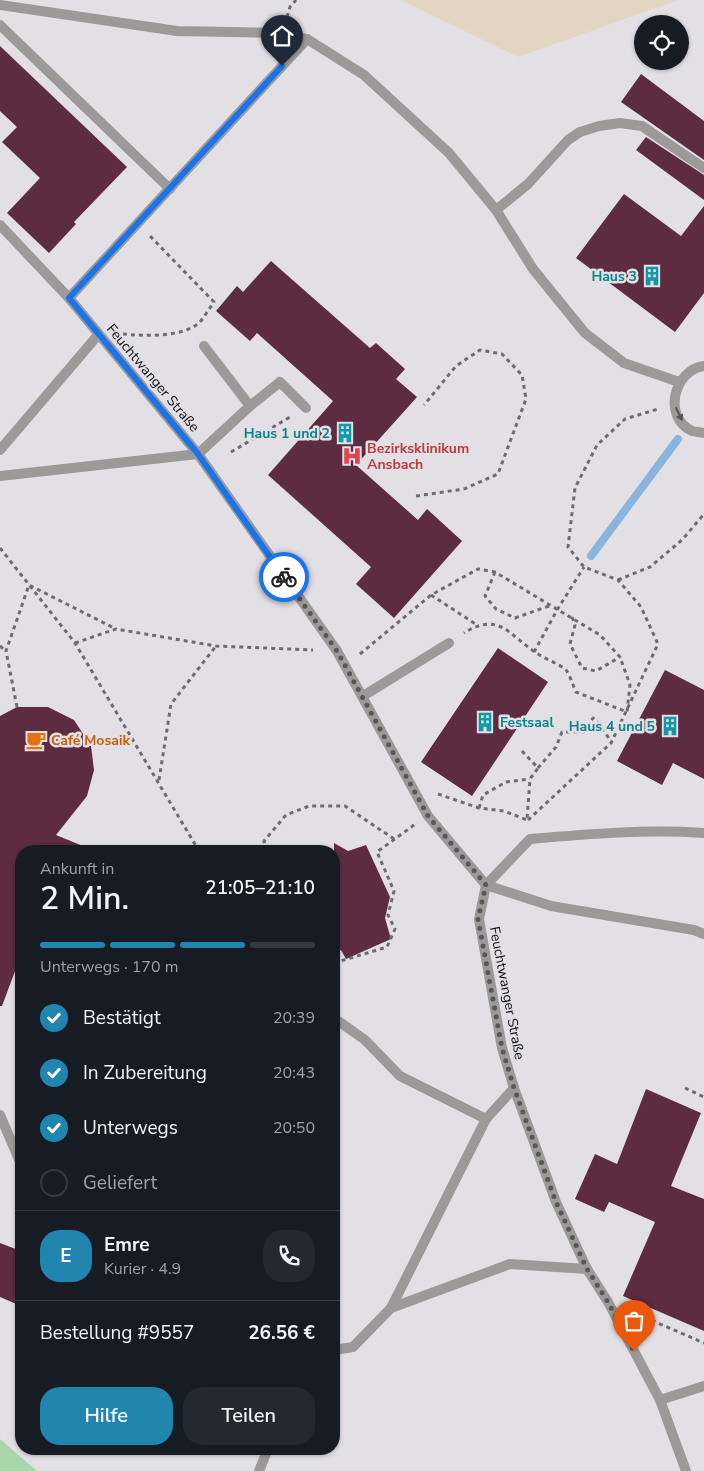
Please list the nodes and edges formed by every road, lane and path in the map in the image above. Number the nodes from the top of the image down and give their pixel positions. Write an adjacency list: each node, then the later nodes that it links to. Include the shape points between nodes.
1 (0, 5): 3 (lane, via 177,32 281,33)
2 (0, 25): 5 (lane)
3 (307, 39): 5 (lane); 6 (lane, via 364,75 449,153)
4 (704, 168): 6 (lane, via 642,126 620,123 599,126 568,140 528,184)
5 (170, 189): 8 (lane)
6 (496, 210): 14 (lane, via 533,269 585,333 624,363)
7 (0, 224): 9 (lane, Feuchtwanger Straße)
8 (138, 224): 9 (lane); 11 (path, via 214,302 199,323 180,332 146,336 118,333)
9 (69, 298): 10 (lane, Feuchtwanger Straße)
10 (98, 335): 11 (lane, Feuchtwanger Straße); 20 (lane)
11 (106, 343): 22 (lane, Feuchtwanger Straße)
12 (204, 346): 16 (lane)
13 (704, 366): 14 (lane, via 689,372)
14 (679, 382): 17 (lane)
15 (424, 405): 24 (path, via 456,366 480,350 502,354 522,375 526,399 498,474 464,488)
16 (250, 406): 18 (lane, via 280,382); 22 (lane)
17 (675, 406): 19 (lane, one-way to 19, via 680,420 692,430); 27 (path, via 625,419 597,445 575,488 568,547)
18 (306, 408): 21 (path)
19 (704, 433)
20 (0, 450)
21 (230, 452)
22 (198, 454): 23 (lane); 42 (lane, Feuchtwanger Straße)
23 (0, 476)
24 (416, 496)
25 (704, 514): 29 (path, via 682,540 650,567)
26 (0, 548): 30 (path)
27 (584, 567): 29 (path); 33 (path)
28 (495, 572): 31 (path, via 478,569); 32 (path); 32 (path, via 484,596 496,609 515,618)
29 (618, 580): 48 (path, via 641,607 658,644)
30 (29, 585): 36 (path); 37 (path); 41 (path)
31 (431, 595): 35 (path); 45 (path)
32 (550, 606): 33 (path)
33 (556, 610): 34 (path); 43 (path)
34 (571, 616): 44 (path, via 600,635); 44 (path, via 574,625 570,644 582,668 596,671)
35 (477, 625): 38 (path); 43 (path, via 496,625 513,633)
36 (116, 629): 37 (path); 40 (path)
37 (75, 643): 53 (path)
38 (449, 643): 46 (lane)
39 (0, 646): 41 (path)
40 (216, 646): 42 (path); 53 (path, via 171,704)
41 (6, 651): 47 (path)
42 (337, 651): 45 (lane, Feuchtwanger Straße)
43 (534, 652): 48 (path, via 566,671 576,692)
44 (620, 657): 48 (path, via 630,685)
45 (346, 666): 46 (lane, Feuchtwanger Straße)
46 (363, 696): 54 (lane, Feuchtwanger Straße)
47 (17, 707)
48 (626, 712): 49 (path)
49 (611, 743): 51 (path, via 593,718 584,732 562,732 556,747); 56 (path)
50 (522, 750): 51 (path)
51 (538, 768): 52 (path)
52 (530, 779): 55 (path, via 506,782 482,795); 56 (path)
53 (158, 781): 59 (path)
54 (413, 792): 55 (path, via 434,792); 61 (lane, Feuchtwanger Straße, via 428,816)
55 (479, 808): 56 (path, via 504,811)
56 (527, 820): 58 (path)
57 (704, 833): 58 (lane, via 600,833)
58 (530, 839): 61 (lane)
59 (195, 845)
60 (264, 845): 63 (path, via 264,841 286,815 309,806 345,806 394,839 377,852 394,891 388,915 395,930 387,947)
61 (486, 885): 62 (lane, via 551,906); 65 (lane, Feuchtwanger Straße, via 478,919 502,1048)
62 (704, 934)
63 (340, 961)
64 (340, 1022): 69 (lane, via 365,1040 400,1076)
65 (514, 1088): 69 (lane); 71 (lane, Feuchtwanger Straße, via 556,1202)
66 (685, 1088): 67 (path)
67 (704, 1098)
68 (0, 1115): 70 (lane)
69 (486, 1119): 73 (lane)
70 (15, 1149)
71 (587, 1269): 72 (lane, Feuchtwanger Straße); 73 (lane, via 510,1264)
72 (608, 1302): 74 (path); 77 (lane, Feuchtwanger Straße)
73 (390, 1308): 75 (lane, via 353,1347)
74 (704, 1343)
75 (340, 1349)
76 (704, 1386): 77 (lane)
77 (660, 1400): 80 (lane, Feuchtwanger Straße)
78 (266, 1455): 79 (lane)
79 (259, 1471)
80 (686, 1471)

